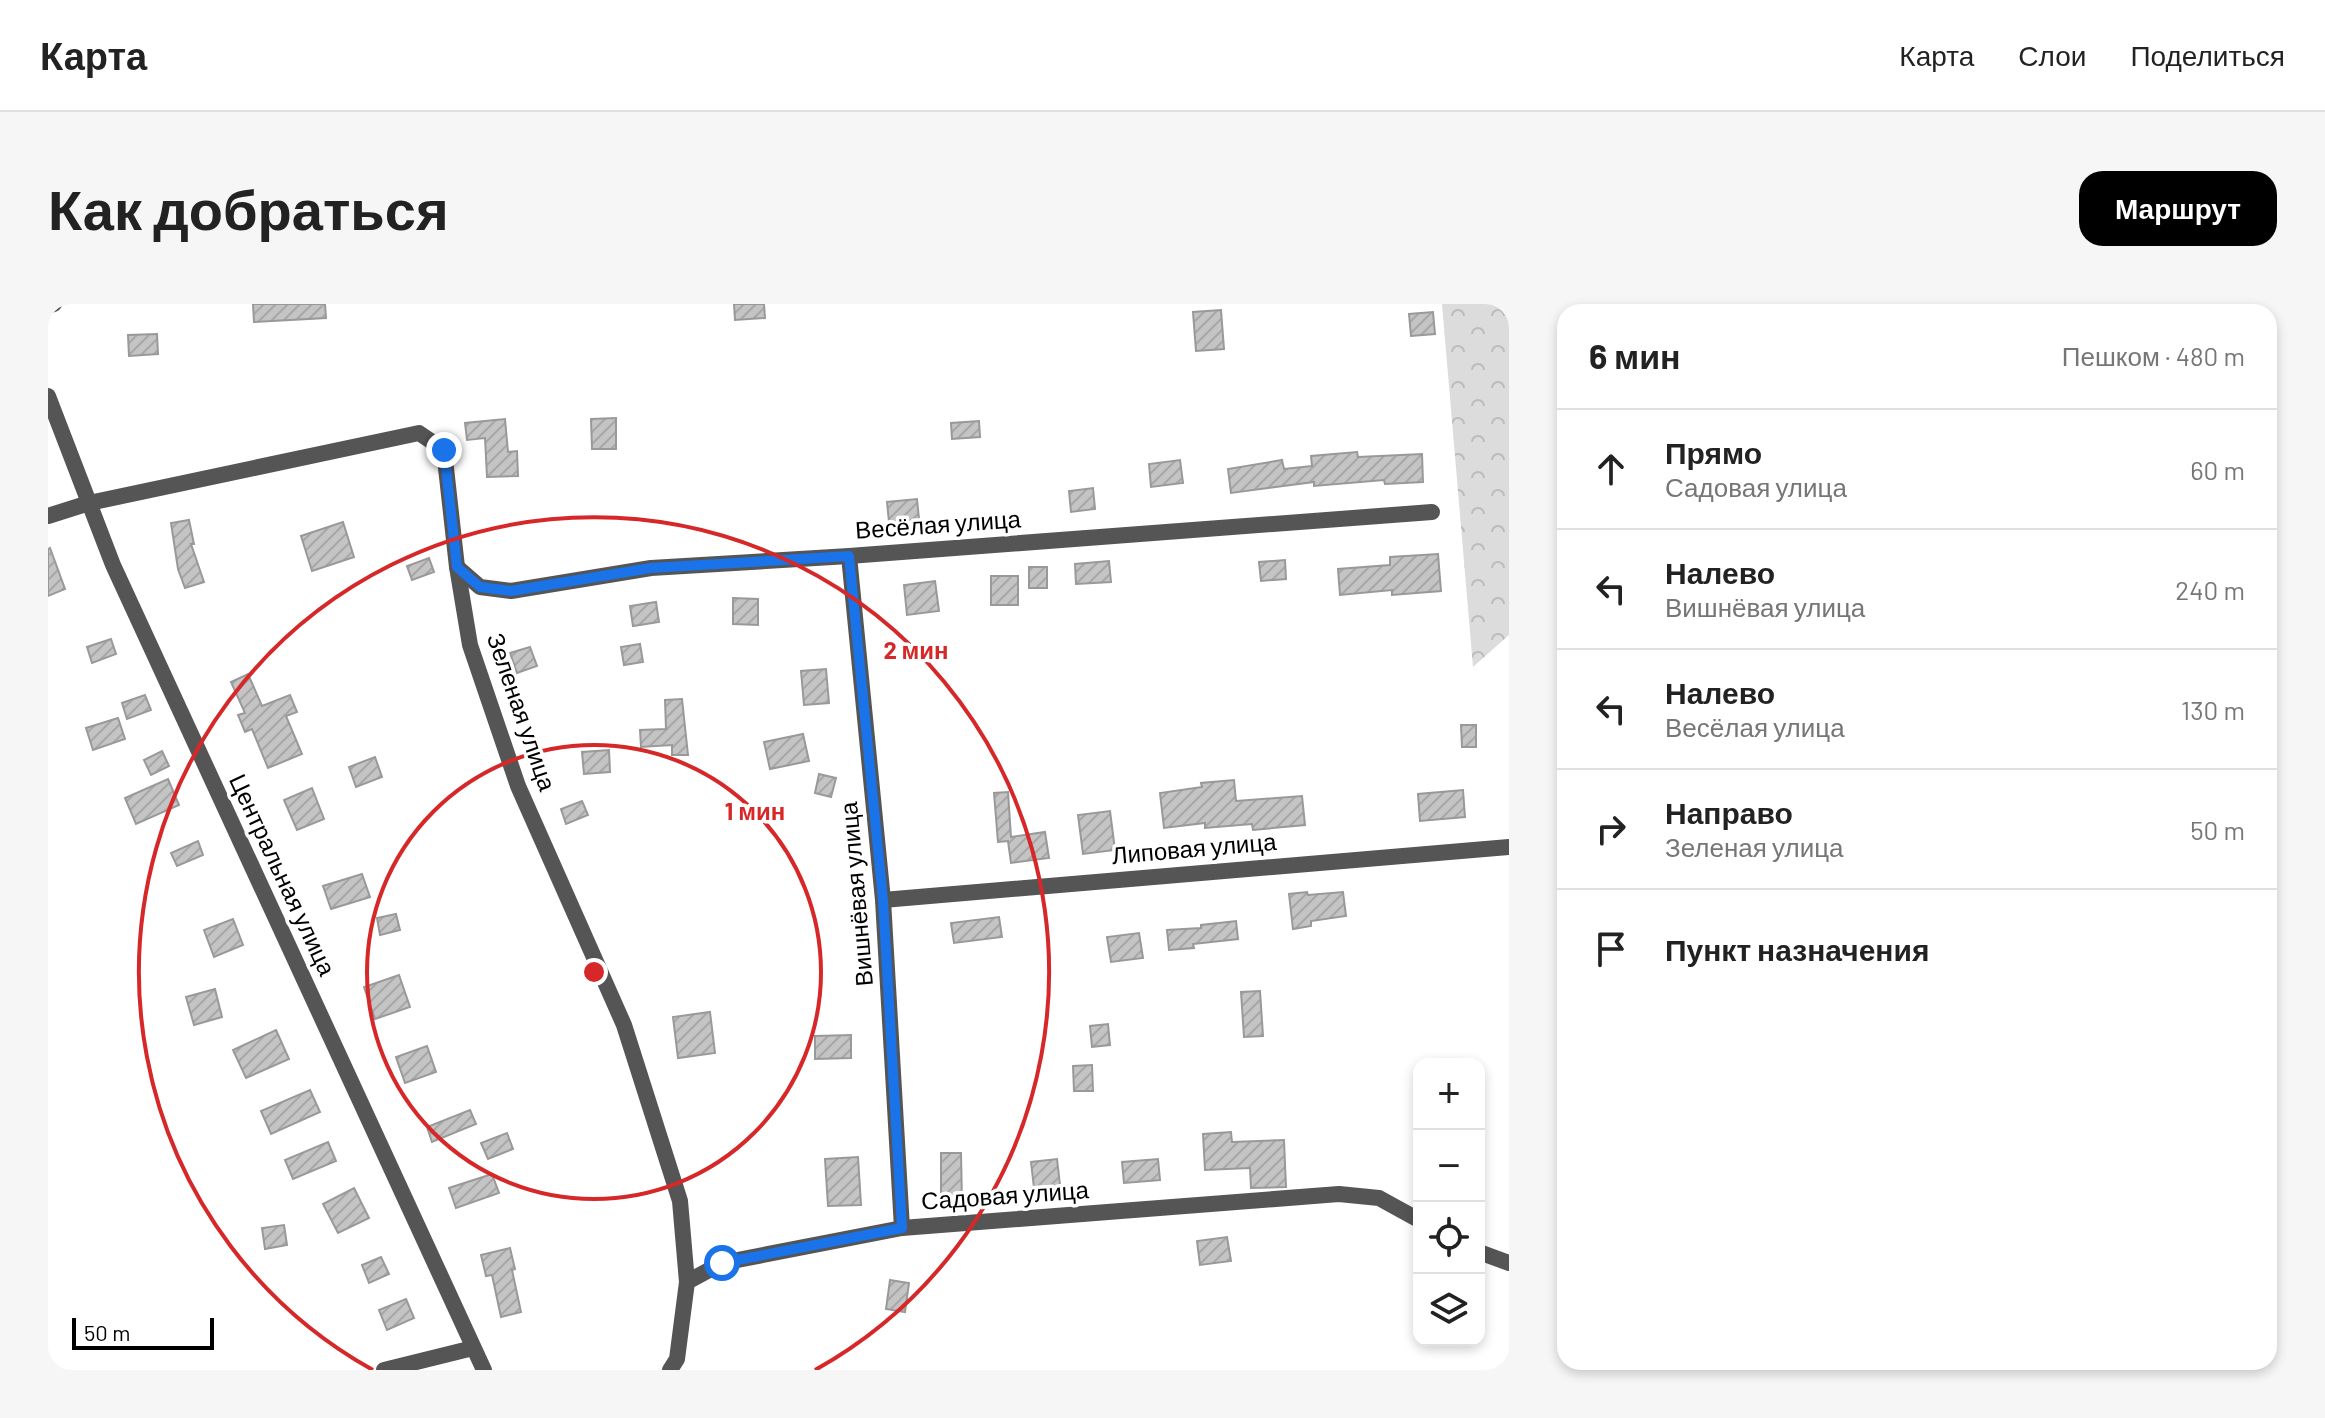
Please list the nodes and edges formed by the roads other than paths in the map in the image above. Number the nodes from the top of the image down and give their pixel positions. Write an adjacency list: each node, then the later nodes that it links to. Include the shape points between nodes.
1 (48, 396): 2 (street, Центральная улица)
2 (89, 503): 4 (street, Зеленая улица); 6 (street, Зеленая улица, via 419,433 444,450); 14 (street, Центральная улица, via 119,580)
3 (1432, 512): 5 (street, Весёлая улица)
4 (48, 516)
5 (849, 556): 6 (street, Весёлая улица, via 651,568 511,591 480,587); 8 (street, Вишнёвая улица)
6 (457, 567): 13 (street, Зеленая улица, via 470,645 518,786 624,1025 680,1201)
7 (1509, 847): 8 (street, Липовая улица)
8 (883, 900): 10 (street, Вишнёвая улица)
9 (1413, 1217): 10 (street, Садовая улица, via 1379,1198 1339,1194)
10 (902, 1228): 13 (street, Садовая улица, via 722,1263)
11 (1485, 1254): 12 (street)
12 (1509, 1263)
13 (687, 1282): 17 (street, via 677,1359)
14 (473, 1348): 15 (street); 16 (street, Центральная улица)
15 (384, 1370)
16 (484, 1370)
17 (670, 1370)

